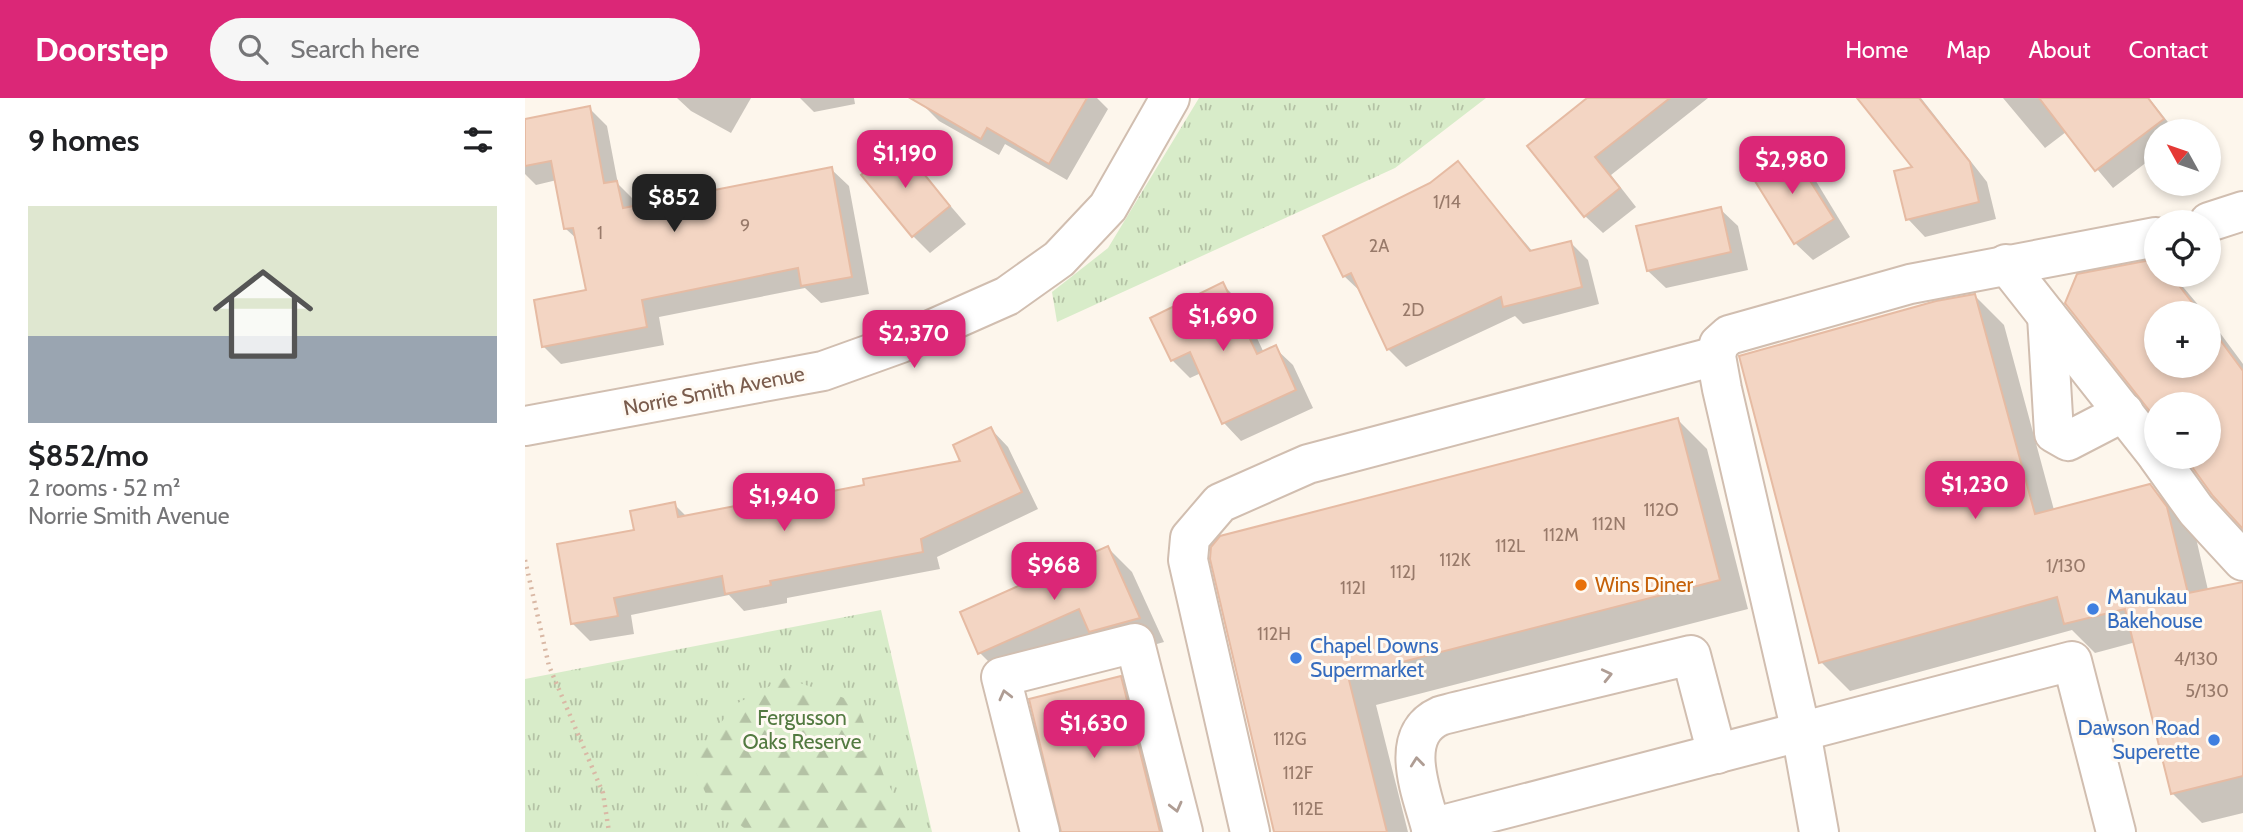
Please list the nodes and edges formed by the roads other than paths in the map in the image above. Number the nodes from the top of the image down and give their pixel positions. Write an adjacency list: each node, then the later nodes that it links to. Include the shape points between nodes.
1 (1170, 98): 9 (street, Norrie Smith Avenue, via 1108,206 1059,259 1007,296 901,343 823,371)
2 (2243, 211): 3 (street)
3 (2221, 218)
4 (2144, 239): 5 (street)
5 (2006, 264): 6 (street); 7 (street, via 1910,284 1730,335 1719,344)
6 (2047, 316): 8 (street); 8 (street, via 2054,433 2067,441)
7 (1716, 356): 13 (street); 19 (street, via 1308,464 1220,503 1190,538 1188,560)
8 (2124, 412): 10 (street)
9 (525, 426)
10 (2144, 438)
11 (2167, 469): 12 (street, via 2196,510)
12 (2243, 561)
13 (1801, 732): 14 (street); 16 (street); 20 (street, via 2072,661)
14 (1717, 754): 15 (street); 15 (street, one-way to 14, via 1415,746 1438,717 1467,709 1691,655)
15 (1431, 830)
16 (1809, 830)
17 (1040, 832): 18 (street, one-way to 18, via 1001,677 1135,643)
18 (1183, 832)
19 (1250, 832)
20 (2116, 832)

